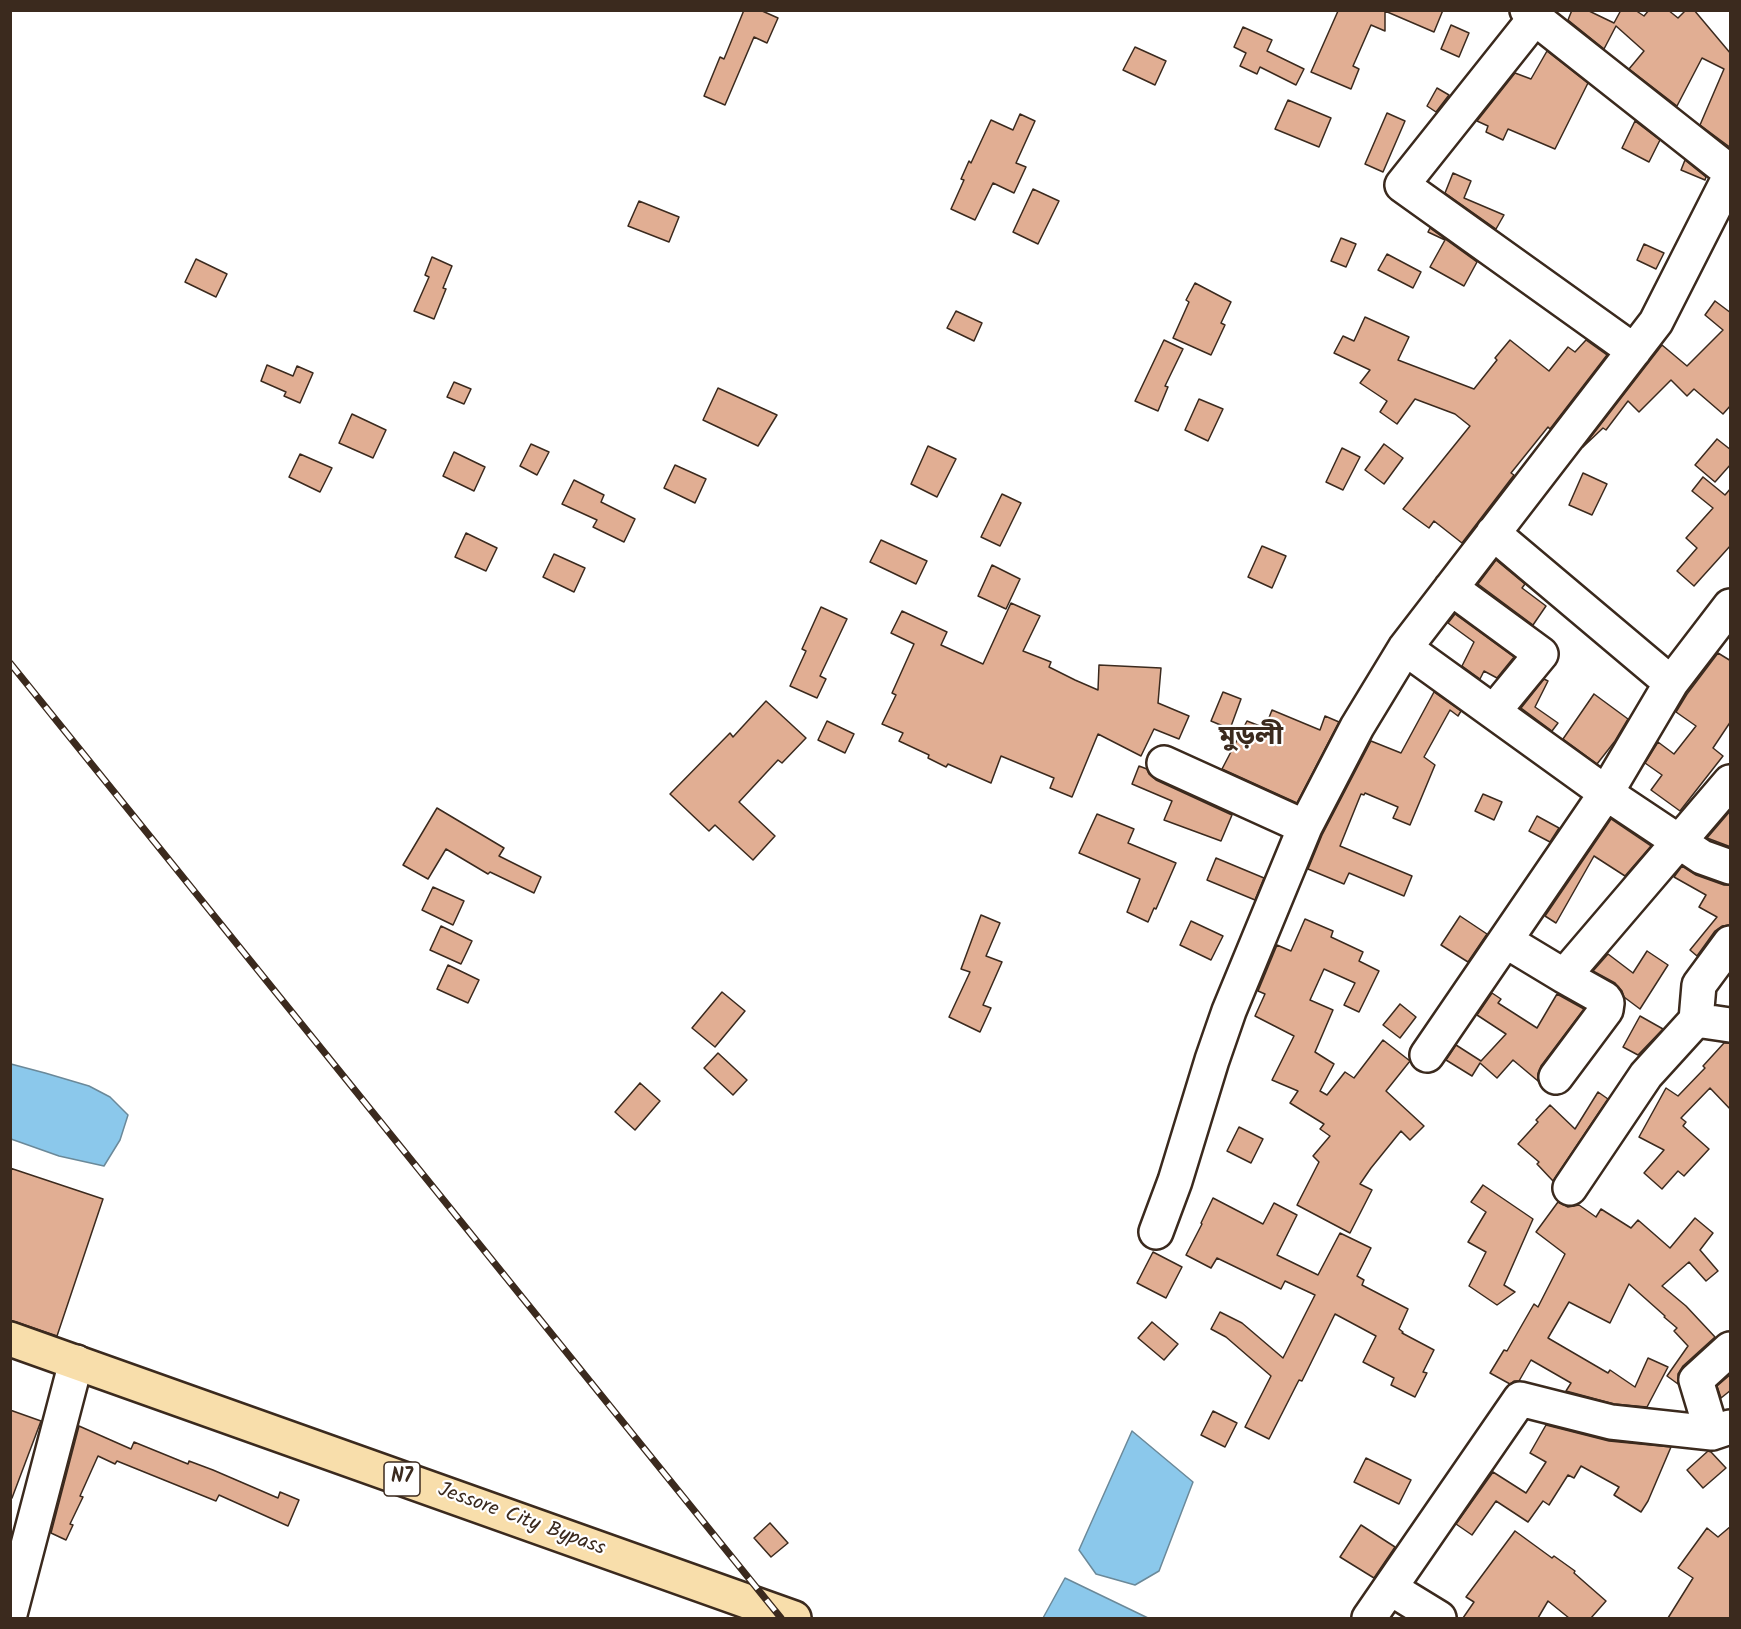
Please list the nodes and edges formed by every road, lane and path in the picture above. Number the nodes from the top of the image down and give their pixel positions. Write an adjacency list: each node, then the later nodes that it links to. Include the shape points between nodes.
1 (1531, 14): 2 (street); 3 (street, via 1402,185)
2 (1731, 174): 3 (street, via 1656,322)
3 (1634, 351): 4 (street)
4 (1493, 533): 5 (street); 8 (street)
5 (1451, 588): 7 (street); 9 (street, via 1541,654)
6 (1731, 606): 8 (street)
7 (1405, 648): 9 (street); 13 (street)
8 (1671, 683): 12 (street)
9 (1494, 711): 12 (street)
10 (1164, 764): 13 (street)
11 (1731, 782): 17 (street)
12 (1606, 793): 14 (street, via 1702,857); 15 (street)
13 (1305, 827): 23 (street, via 1229,1011)
14 (1731, 867)
15 (1506, 941): 17 (street); 20 (street)
16 (1731, 944): 18 (street, via 1699,985)
17 (1564, 976): 21 (street, via 1607,1003 1606,1010)
18 (1696, 1020): 19 (street); 22 (street, via 1646,1075)
19 (1731, 1025)
20 (1427, 1055)
21 (1556, 1077)
22 (1570, 1188)
23 (1156, 1232)
24 (10, 1339): 26 (highway, Jessore City Bypass / N7)
25 (1731, 1349): 27 (street, via 1696,1380)
26 (76, 1362): 29 (street); 30 (highway, Jessore City Bypass / N7)
27 (1721, 1430): 28 (street, via 1611,1422 1520,1399)
28 (1390, 1588): 31 (street); 32 (street)
29 (10, 1614)
30 (794, 1618)
31 (1369, 1618)
32 (1439, 1618)

